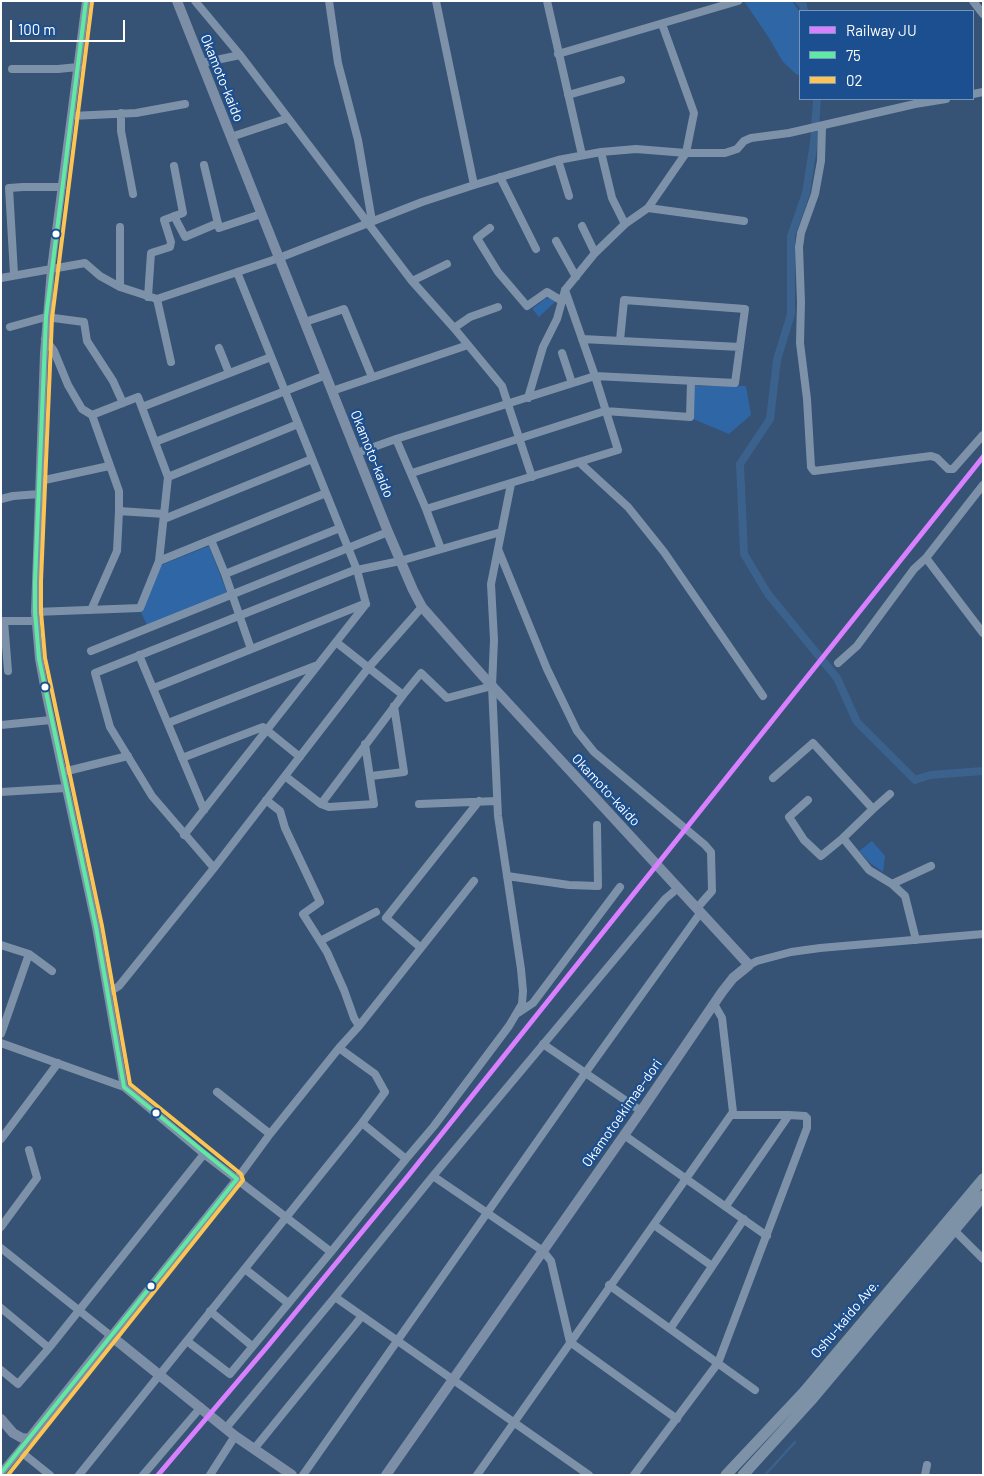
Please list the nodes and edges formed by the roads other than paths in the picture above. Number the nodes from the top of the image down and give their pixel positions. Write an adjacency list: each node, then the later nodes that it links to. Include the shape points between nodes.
1 (86, 1): 14 (street)
2 (176, 1): 13 (main road, Okamoto-kaido)
3 (195, 1): 12 (street)
4 (329, 1): 40 (street, via 338,63 358,140)
5 (436, 1): 32 (street)
6 (547, 1): 11 (street)
7 (738, 1): 10 (street)
8 (973, 1): 9 (street)
9 (983, 14)
10 (662, 24): 11 (street); 26 (street, via 694,113)
11 (558, 54): 17 (street)
12 (240, 55): 13 (street); 22 (street)
13 (202, 63): 24 (main road, Okamoto-kaido)
14 (78, 67): 15 (street); 21 (street)
15 (12, 69)
16 (621, 80): 17 (street)
17 (568, 95): 27 (street)
18 (940, 100): 23 (street)
19 (185, 104): 20 (street)
20 (120, 113): 21 (street); 34 (street)
21 (71, 116): 33 (street)
22 (288, 118): 24 (street); 40 (street)
23 (821, 127): 26 (street, via 750,138 737,149 725,153); 91 (street, via 821,161 815,194 799,247 800,343 811,467 814,471 932,456 948,469 953,469)
24 (231, 137): 37 (main road, Okamoto-kaido)
25 (601, 152): 26 (street, via 636,149); 27 (street); 42 (street, via 612,198)
26 (686, 153): 36 (street)
27 (582, 155): 28 (street)
28 (558, 160): 31 (street); 35 (street)
29 (204, 165): 41 (street)
30 (174, 166): 38 (street, via 183,213)
31 (500, 177): 32 (street); 47 (street)
32 (474, 185): 40 (street)
33 (62, 187): 51 (street); 53 (street, via 9,188)
34 (133, 194)
35 (569, 196)
36 (648, 208): 39 (street); 42 (street)
37 (261, 214): 41 (street, via 219,228); 49 (main road, Okamoto-kaido)
38 (174, 216): 41 (street, via 185,237); 59 (street, via 164,220 170,247 151,253)
39 (744, 221)
40 (370, 222): 49 (street); 56 (street)
41 (218, 223)
42 (625, 224): 48 (street)
43 (582, 226): 48 (street)
44 (120, 227): 57 (street)
45 (490, 228): 61 (street, via 477,238 498,272 528,306 547,292)
46 (556, 242): 54 (street)
47 (536, 249)
48 (595, 253): 54 (street)
49 (279, 258): 52 (street); 64 (main road, Okamoto-kaido)
50 (447, 264): 56 (street)
51 (52, 269): 53 (street); 57 (street, via 85,263); 63 (street)
52 (237, 272): 60 (street); 74 (street)
53 (14, 274): 55 (street)
54 (576, 277): 58 (street)
55 (1, 278)
56 (412, 281): 66 (street)
57 (120, 287): 59 (street)
58 (565, 290): 61 (street); 68 (street)
59 (148, 297): 60 (street)
60 (157, 299): 75 (street)
61 (562, 301): 84 (street)
62 (498, 307): 66 (street, via 470,317)
63 (46, 317): 65 (street); 67 (street); 85 (street, via 84,322 88,341 113,380)
64 (305, 322): 77 (main road, Okamoto-kaido); 79 (street, via 344,309)
65 (10, 327)
66 (454, 328): 70 (street)
67 (45, 339): 89 (street, via 82,409); 102 (street)
68 (582, 339): 69 (street); 78 (street)
69 (620, 340): 71 (street); 71 (street, via 624,300 745,309)
70 (468, 344): 79 (street); 86 (street, via 502,386)
71 (740, 347): 80 (street, via 735,383)
72 (219, 348): 76 (street)
73 (562, 353): 81 (street)
74 (271, 356): 76 (street); 82 (street)
75 (171, 362)
76 (229, 373): 87 (street)
77 (326, 375): 82 (street); 83 (main road, Okamoto-kaido)
78 (595, 376): 80 (street); 81 (street); 88 (street)
79 (372, 377): 83 (street)
80 (691, 381): 88 (street, via 690,417)
81 (572, 383): 84 (street)
82 (285, 390): 90 (street); 94 (street)
83 (332, 391): 95 (main road, Okamoto-kaido)
84 (528, 398): 86 (street)
85 (123, 403): 87 (street, via 138,397); 89 (street)
86 (507, 404): 92 (street); 93 (street)
87 (142, 407): 94 (street)
88 (605, 411): 92 (street); 97 (street, via 618,450)
89 (92, 415): 98 (street)
90 (298, 424): 96 (street); 100 (street)
91 (983, 436)
92 (519, 438): 99 (street); 101 (street)
93 (396, 439): 95 (street); 99 (street)
94 (155, 442): 100 (street)
95 (357, 453): 112 (main road, Okamoto-kaido)
96 (312, 459): 105 (street); 110 (street)
97 (579, 462): 101 (street); 143 (street, via 628,507 652,537)
98 (110, 466): 102 (street); 109 (street, via 119,491)
99 (412, 473): 108 (street)
100 (168, 477): 110 (street)
101 (532, 477): 103 (street)
102 (40, 481): 106 (street)
103 (511, 484): 108 (street); 113 (street)
104 (983, 485): 118 (street)
105 (326, 493): 111 (street); 114 (street)
106 (39, 494): 107 (street); 127 (street)
107 (1, 499)
108 (426, 509): 116 (street)
109 (119, 511): 110 (street); 126 (street, via 117,552)
110 (164, 516): 119 (street)
111 (340, 528): 115 (street); 122 (street)
112 (388, 532): 115 (street); 120 (main road, Okamoto-kaido)
113 (501, 532): 116 (street); 117 (street)
114 (210, 540): 119 (street); 122 (street)
115 (349, 549): 121 (street); 123 (street)
116 (441, 549): 120 (street)
117 (498, 549): 140 (street, via 491,584); 178 (street, via 547,669 578,731 594,752 711,852 712,891)
118 (926, 558): 131 (street); 136 (street, via 914,568 856,646)
119 (160, 561): 126 (street, via 140,608)
120 (400, 561): 121 (street); 125 (main road, Okamoto-kaido)
121 (357, 570): 124 (street); 128 (street)
122 (224, 574): 123 (street)
123 (232, 594): 128 (street); 134 (street)
124 (366, 604): 132 (street); 133 (street)
125 (422, 606): 138 (street); 140 (main road, Okamoto-kaido)
126 (91, 610): 127 (street)
127 (35, 612): 130 (street)
128 (239, 615): 133 (street); 135 (street)
129 (3, 621): 130 (street); 139 (street)
130 (36, 621): 145 (street, via 39,659)
131 (983, 633)
132 (336, 642): 137 (street); 138 (street)
133 (251, 649): 141 (street)
134 (91, 650)
135 (140, 655): 141 (street); 150 (street, via 95,674 110,727)
136 (838, 663)
137 (316, 666): 146 (street); 148 (street)
138 (369, 667): 142 (street); 151 (street)
139 (8, 671)
140 (492, 686): 142 (street, via 447,698 421,673); 162 (street); 176 (main road, Okamoto-kaido)
141 (154, 688): 146 (street)
142 (403, 695): 144 (street)
143 (763, 696)
144 (394, 706): 149 (street); 155 (street, via 404,772)
145 (51, 720): 147 (street); 153 (street)
146 (168, 723): 152 (street)
147 (1, 724)
148 (267, 729): 151 (street); 152 (street, via 263,727); 167 (street)
149 (365, 744): 155 (street); 164 (street)
150 (128, 756): 153 (street); 169 (street, via 152,796)
151 (300, 757): 154 (street)
152 (182, 758): 167 (street)
153 (63, 772): 157 (street)
154 (285, 776): 160 (street); 164 (street)
155 (371, 776): 164 (street, via 374,804 329,807)
156 (773, 778): 166 (street, via 813,743)
157 (66, 788): 158 (street); 188 (street)
158 (1, 792)
159 (890, 794): 166 (street)
160 (266, 800): 172 (street); 182 (street, via 280,811 320,902 303,914)
161 (808, 800): 170 (street, via 789,817 804,840 821,856)
162 (497, 801): 163 (street); 173 (street)
163 (479, 802): 165 (street); 184 (street, via 386,918)
164 (321, 804)
165 (419, 804)
166 (873, 809): 170 (street)
167 (204, 810): 169 (street)
168 (597, 825): 173 (street, via 598,886)
169 (184, 835): 172 (street)
170 (843, 838): 175 (street, via 869,870)
171 (931, 866): 175 (street)
172 (214, 868): 188 (street, via 119,986)
173 (507, 876): 190 (street, via 523,991 522,1004)
174 (474, 881): 184 (street)
175 (892, 884): 181 (street, via 904,896)
176 (676, 885): 178 (main road); 194 (street)
177 (620, 887): 190 (street, via 533,1003)
178 (699, 910): 186 (main road); 197 (street)
179 (376, 912): 182 (street)
180 (983, 934): 181 (street, Okamotoekimae-dori)
181 (916, 940): 186 (street, Okamotoekimae-dori, via 791,952)
182 (320, 941): 191 (street)
183 (1, 945): 185 (street)
184 (421, 948): 191 (street)
185 (29, 954): 187 (street); 192 (street)
186 (749, 965): 189 (main road, Okamotoekimae-dori, via 733,978)
187 (52, 971)
188 (108, 994): 198 (street)
189 (714, 1004): 200 (main road, Okamotoekimae-dori); 202 (street, via 722,1018 734,1109)
190 (516, 1014): 209 (street)
191 (359, 1026): 195 (street)
192 (1, 1034)
193 (1, 1043): 196 (street)
194 (543, 1044): 197 (street); 210 (street)
195 (339, 1048): 203 (street, via 375,1074 384,1092); 204 (street)
196 (58, 1063): 198 (street); 206 (street)
197 (586, 1072): 200 (street); 216 (street)
198 (124, 1088): 208 (street)
199 (217, 1092): 204 (street)
200 (641, 1111): 205 (main road, Okamotoekimae-dori)
201 (789, 1115): 202 (street); 215 (street); 222 (street, via 805,1116 807,1128)
202 (732, 1116): 211 (street)
203 (362, 1123): 209 (street); 217 (street)
204 (270, 1134): 212 (street)
205 (624, 1135): 211 (street); 224 (main road, Okamotoekimae-dori)
206 (1, 1139)
207 (29, 1150): 220 (street, via 37,1178)
208 (204, 1154): 212 (street); 233 (street)
209 (406, 1159): 225 (street)
210 (433, 1176): 216 (street); 230 (street)
211 (687, 1178): 215 (street); 219 (street)
212 (237, 1179): 217 (street); 237 (street)
213 (983, 1179): 269 (highway, Oshu-kaido Ave., via 804,1392)
214 (983, 1196): 221 (highway, Oshu-kaido Ave.)
215 (726, 1206): 218 (street)
216 (487, 1213): 224 (street); 239 (street)
217 (286, 1216): 225 (street); 228 (street)
218 (744, 1219): 222 (street); 227 (street)
219 (654, 1225): 227 (street); 229 (street)
220 (1, 1227)
221 (954, 1230): 226 (street); 270 (highway, Oshu-kaido Ave., via 813,1398)
222 (767, 1236): 243 (street)
223 (1, 1248): 233 (street)
224 (543, 1251): 240 (street, via 551,1261); 246 (main road, Okamotoekimae-dori)
225 (331, 1252): 231 (street)
226 (983, 1259)
227 (712, 1266): 236 (street)
228 (245, 1269): 231 (street); 234 (street)
229 (610, 1285): 236 (street); 240 (street)
230 (335, 1297): 235 (street); 252 (street)
231 (288, 1303): 241 (street)
232 (1, 1308): 242 (street)
233 (78, 1310): 237 (street); 242 (street)
234 (210, 1311): 238 (street); 241 (street)
235 (362, 1316): 239 (street); 255 (street)
236 (670, 1328): 243 (street)
237 (111, 1336): 245 (main road); 254 (main road)
238 (187, 1340): 241 (street, via 230,1374); 245 (street)
239 (397, 1341): 246 (street); 265 (street)
240 (570, 1342): 250 (street); 251 (street)
241 (252, 1346)
242 (49, 1348): 244 (street, via 18,1384)
243 (718, 1364): 247 (street); 250 (street)
244 (1, 1370)
245 (158, 1375): 248 (main road); 261 (street)
246 (453, 1379): 251 (street); 266 (main road, Okamotoekimae-dori)
247 (756, 1390)
248 (201, 1407): 252 (main road); 262 (street)
249 (1, 1419): 254 (main road, via 13,1433)
250 (677, 1419): 268 (street)
251 (514, 1422): 259 (street); 267 (street)
252 (226, 1428): 253 (main road)
253 (235, 1436): 255 (main road); 263 (street)
254 (29, 1439): 256 (street)
255 (254, 1449): 264 (main road)
256 (20, 1451): 258 (street); 260 (street)
257 (927, 1465): 271 (street)
258 (1, 1473)
259 (588, 1474)
260 (50, 1475)
261 (79, 1475)
262 (143, 1475)
263 (210, 1475)
264 (292, 1475)
265 (302, 1475)
266 (386, 1475)
267 (477, 1475)
268 (634, 1475)
269 (726, 1475)
270 (743, 1475)
271 (925, 1475)

